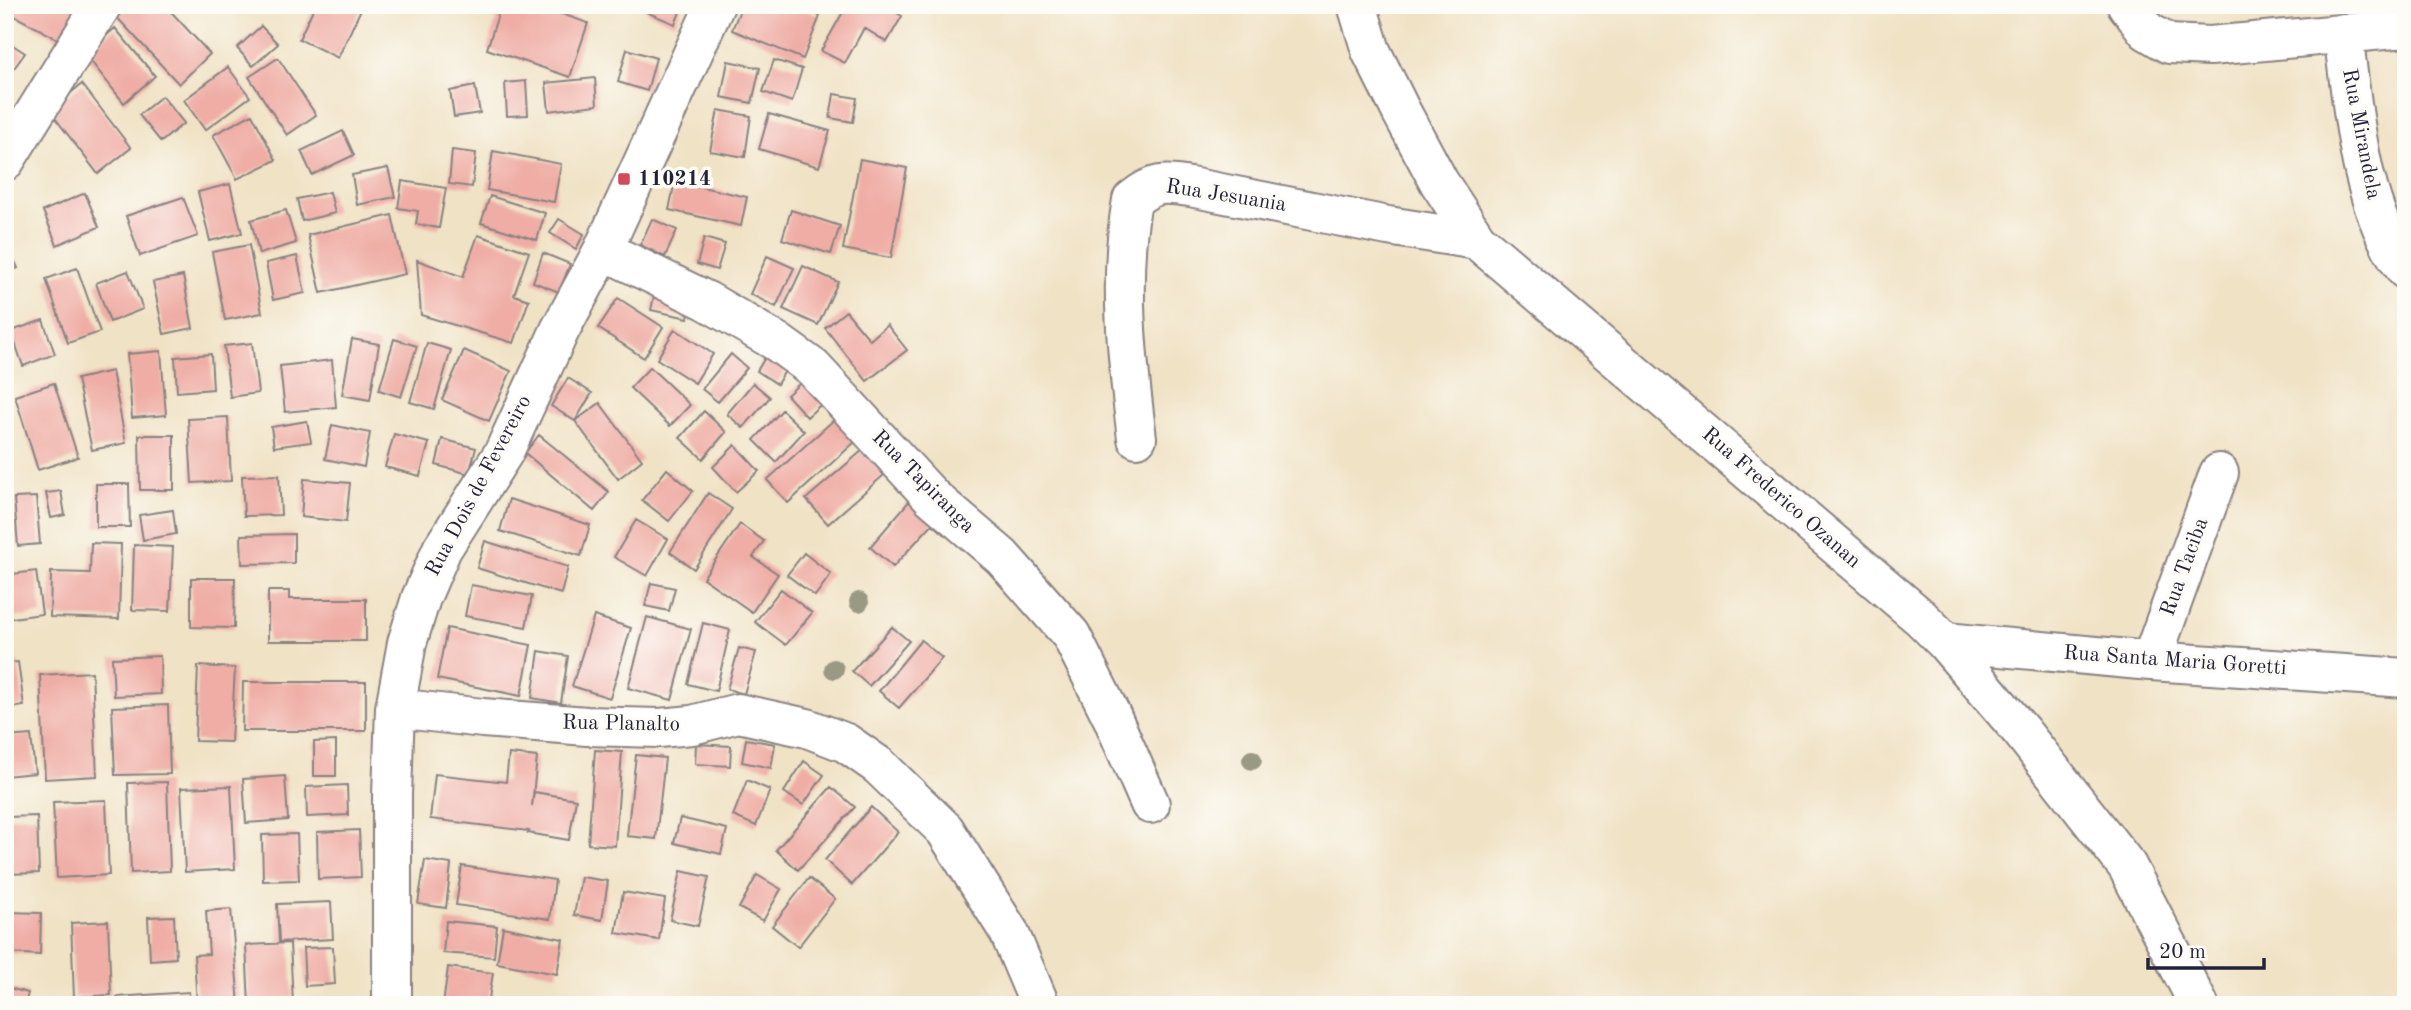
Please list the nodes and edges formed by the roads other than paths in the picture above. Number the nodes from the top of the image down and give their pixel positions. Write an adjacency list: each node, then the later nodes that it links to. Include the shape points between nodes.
1 (102, 5): 7 (street)
2 (715, 5): 9 (street, Rua Dois de Fevereiro)
3 (1357, 5): 8 (street, Rua Frederico Ozanan, via 1371,51 1401,111)
4 (2127, 5): 6 (street, via 2147,31 2169,44 2210,46)
5 (2406, 28): 6 (street)
6 (2343, 33): 10 (street, Rua Mirandela, via 2368,184 2384,232)
7 (5, 161)
8 (1477, 240): 11 (street, Rua Jesuania, via 1190,187 1163,183 1147,188 1132,200 1126,234 1126,328); 13 (street, Rua Frederico Ozanan)
9 (603, 250): 16 (street, Rua Dois de Fevereiro, via 559,330 504,452 442,549 417,609); 17 (street, Rua Tapiranga, via 708,301 813,368 932,497 1002,557 1071,635)
10 (2406, 270)
11 (1137, 438)
12 (2219, 473): 14 (street, Rua Taciba)
13 (1945, 642): 14 (street, Rua Santa Maria Goretti); 20 (street, Rua Frederico Ozanan, via 2127,866)
14 (2151, 661): 15 (street, Rua Santa Maria Goretti)
15 (2406, 678)
16 (395, 708): 18 (street, Rua Dois de Fevereiro); 19 (street, Rua Planalto, via 659,728 738,713 807,728 846,743 879,766 945,830 1009,932)
17 (1150, 804)
18 (392, 1005)
19 (1040, 1005)
20 (2199, 1005)

